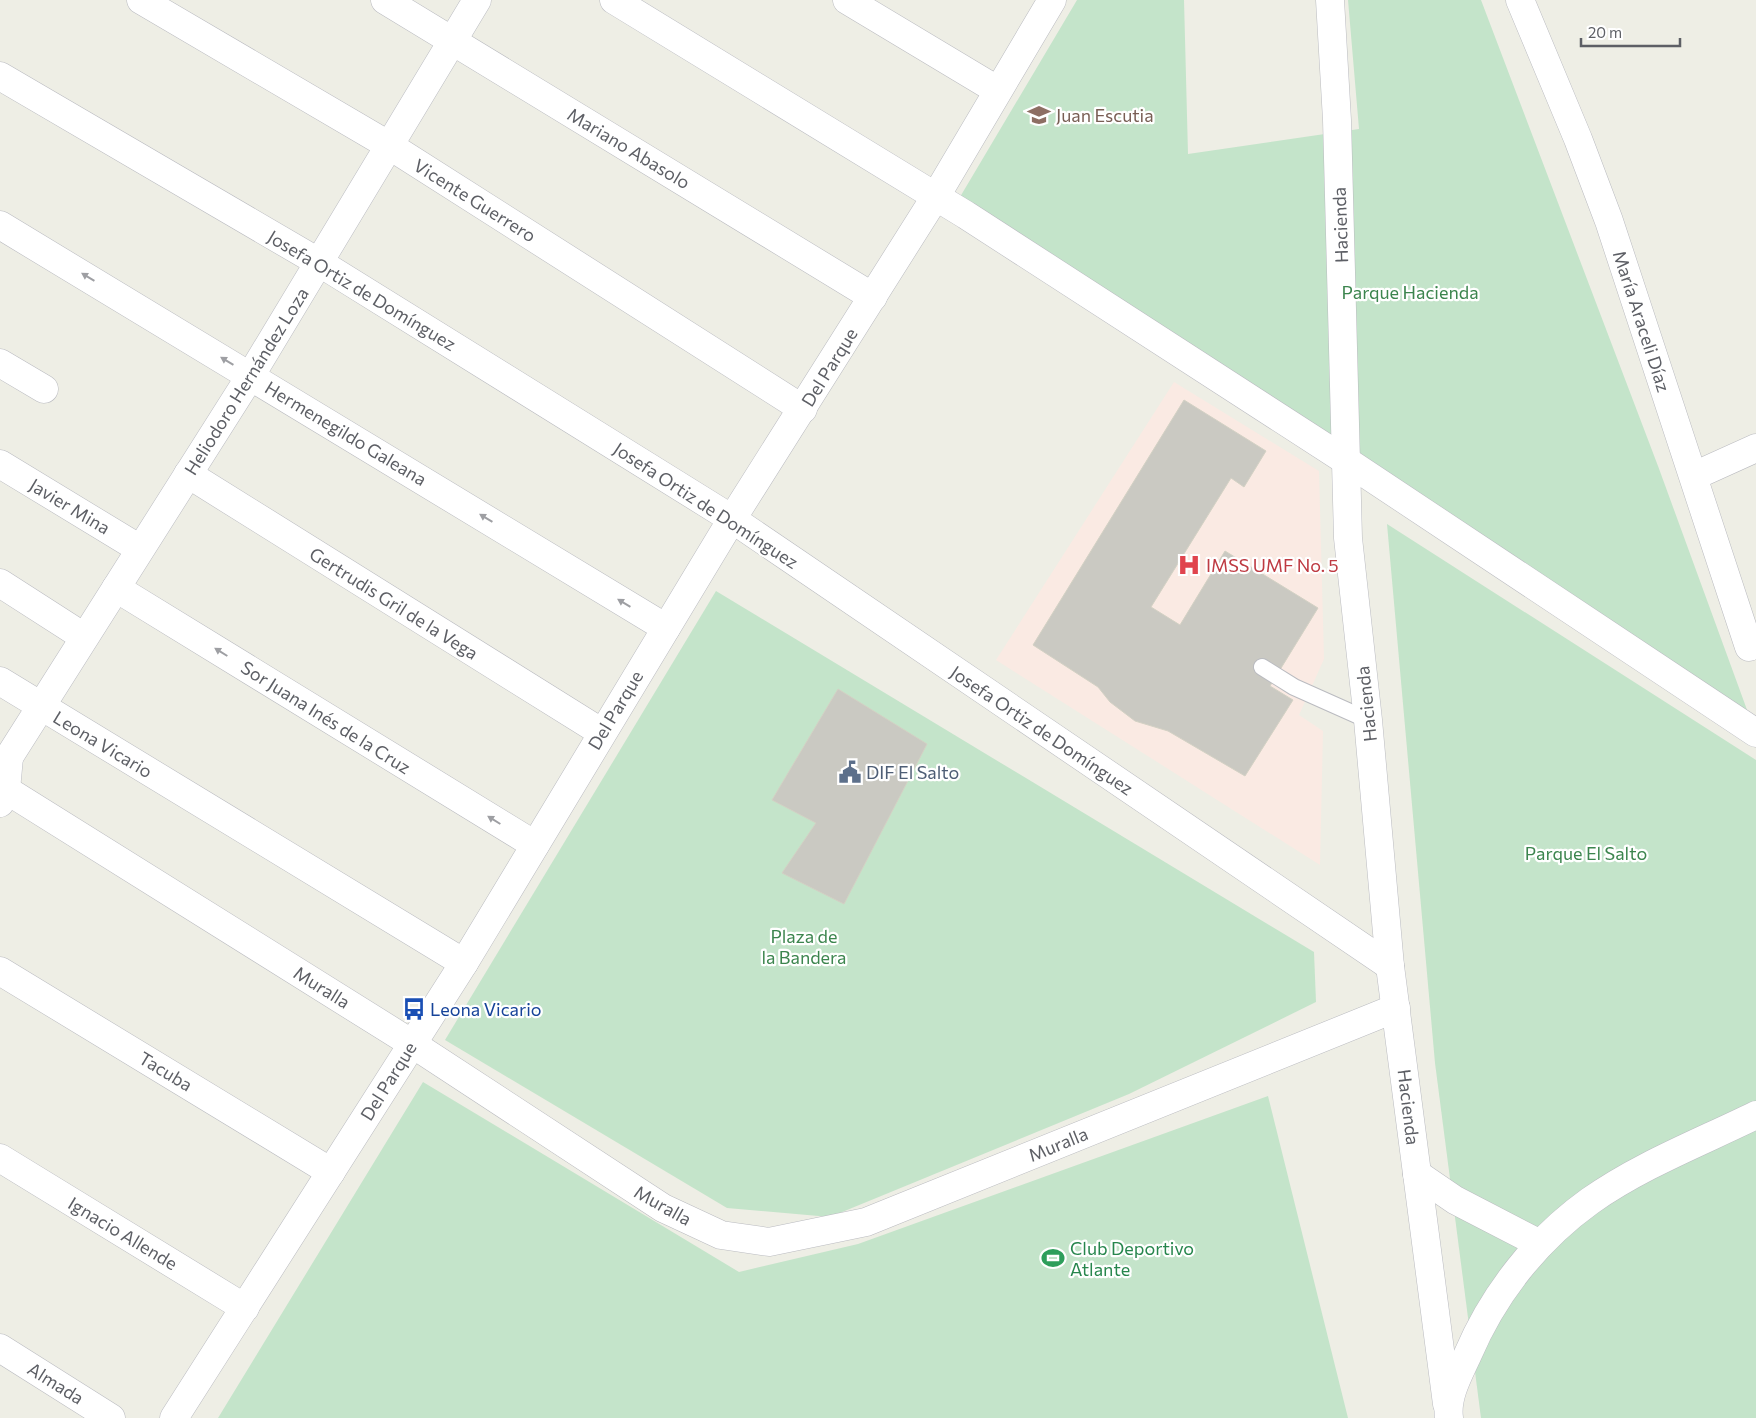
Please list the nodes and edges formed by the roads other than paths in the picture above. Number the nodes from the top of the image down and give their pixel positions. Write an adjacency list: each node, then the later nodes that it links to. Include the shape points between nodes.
1 (142, 0): 12 (street, Vicente Guerrero)
2 (385, 0): 9 (street, Mariano Abasolo)
3 (477, 0): 9 (street, Heliodoro Hernández Loza)
4 (614, 0): 13 (street)
5 (847, 0): 11 (street)
6 (1052, 0): 11 (street, Del Parque)
7 (1330, 0): 22 (street, Hacienda, via 1338,130)
8 (1520, 0): 25 (street, María Araceli Díaz, via 1609,221)
9 (453, 41): 12 (street, Heliodoro Hernández Loza); 16 (street, Mariano Abasolo)
10 (0, 76): 15 (street, Josefa Ortiz de Domínguez)
11 (997, 90): 13 (street, Del Parque)
12 (390, 146): 15 (street, Heliodoro Hernández Loza); 20 (street, Vicente Guerrero)
13 (936, 196): 16 (street, Del Parque); 22 (street)
14 (0, 225): 18 (street, Hermenegildo Galeana, one-way to 14)
15 (320, 263): 18 (street, Heliodoro Hernández Loza); 26 (street, Josefa Ortiz de Domínguez)
16 (873, 297): 20 (street, Del Parque)
17 (0, 363): 19 (street)
18 (251, 375): 24 (street, Heliodoro Hernández Loza); 30 (street, Hermenegildo Galeana, one-way to 18)
19 (44, 389)
20 (803, 409): 26 (street, Del Parque)
21 (1756, 448): 25 (street)
22 (1348, 462): 36 (street, Hacienda, via 1348,538); 38 (street)
23 (0, 464): 27 (street, Javier Mina)
24 (188, 474): 27 (street, Heliodoro Hernández Loza); 37 (street, Gertrudis Gril de la Vega)
25 (1694, 476): 32 (street, María Araceli Díaz)
26 (732, 519): 30 (street, Del Parque); 43 (street, Josefa Ortiz de Domínguez)
27 (140, 549): 29 (street, Heliodoro Hernández Loza)
28 (0, 583): 31 (street)
29 (116, 588): 31 (street, Heliodoro Hernández Loza); 41 (street, Sor Juana Inés de la Cruz, one-way to 29)
30 (666, 628): 37 (street, Del Parque)
31 (84, 637): 35 (street, Heliodoro Hernández Loza)
32 (1749, 647)
33 (1262, 666): 36 (lane, via 1294,686)
34 (0, 681): 35 (street, Leona Vicario)
35 (41, 707): 39 (street, Heliodoro Hernández Loza); 42 (street, Leona Vicario)
36 (1368, 720): 43 (street, Hacienda)
37 (601, 732): 41 (street, Del Parque)
38 (1756, 733)
39 (4, 760): 40 (street, Heliodoro Hernández Loza)
40 (2, 793): 46 (street, Muralla)
41 (535, 845): 42 (street, Del Parque)
42 (464, 962): 46 (street, Del Parque)
43 (1390, 966): 45 (street, Hacienda)
44 (0, 971): 49 (street, Tacuba)
45 (1396, 1008): 46 (street, Muralla, via 866,1222 769,1242 721,1235 662,1208); 50 (street, Hacienda)
46 (411, 1044): 49 (street, Del Parque)
47 (1756, 1115): 51 (street, via 1647,1167 1590,1201)
48 (0, 1158): 52 (street, Ignacio Allende)
49 (331, 1172): 52 (street, Del Parque)
50 (1417, 1174): 51 (street, via 1455,1200); 54 (street, Hacienda)
51 (1540, 1244): 54 (street, via 1502,1291 1478,1331)
52 (245, 1308): 56 (street, Del Parque)
53 (0, 1348): 55 (street, Almada)
54 (1448, 1411)
55 (112, 1418)
56 (174, 1418)

